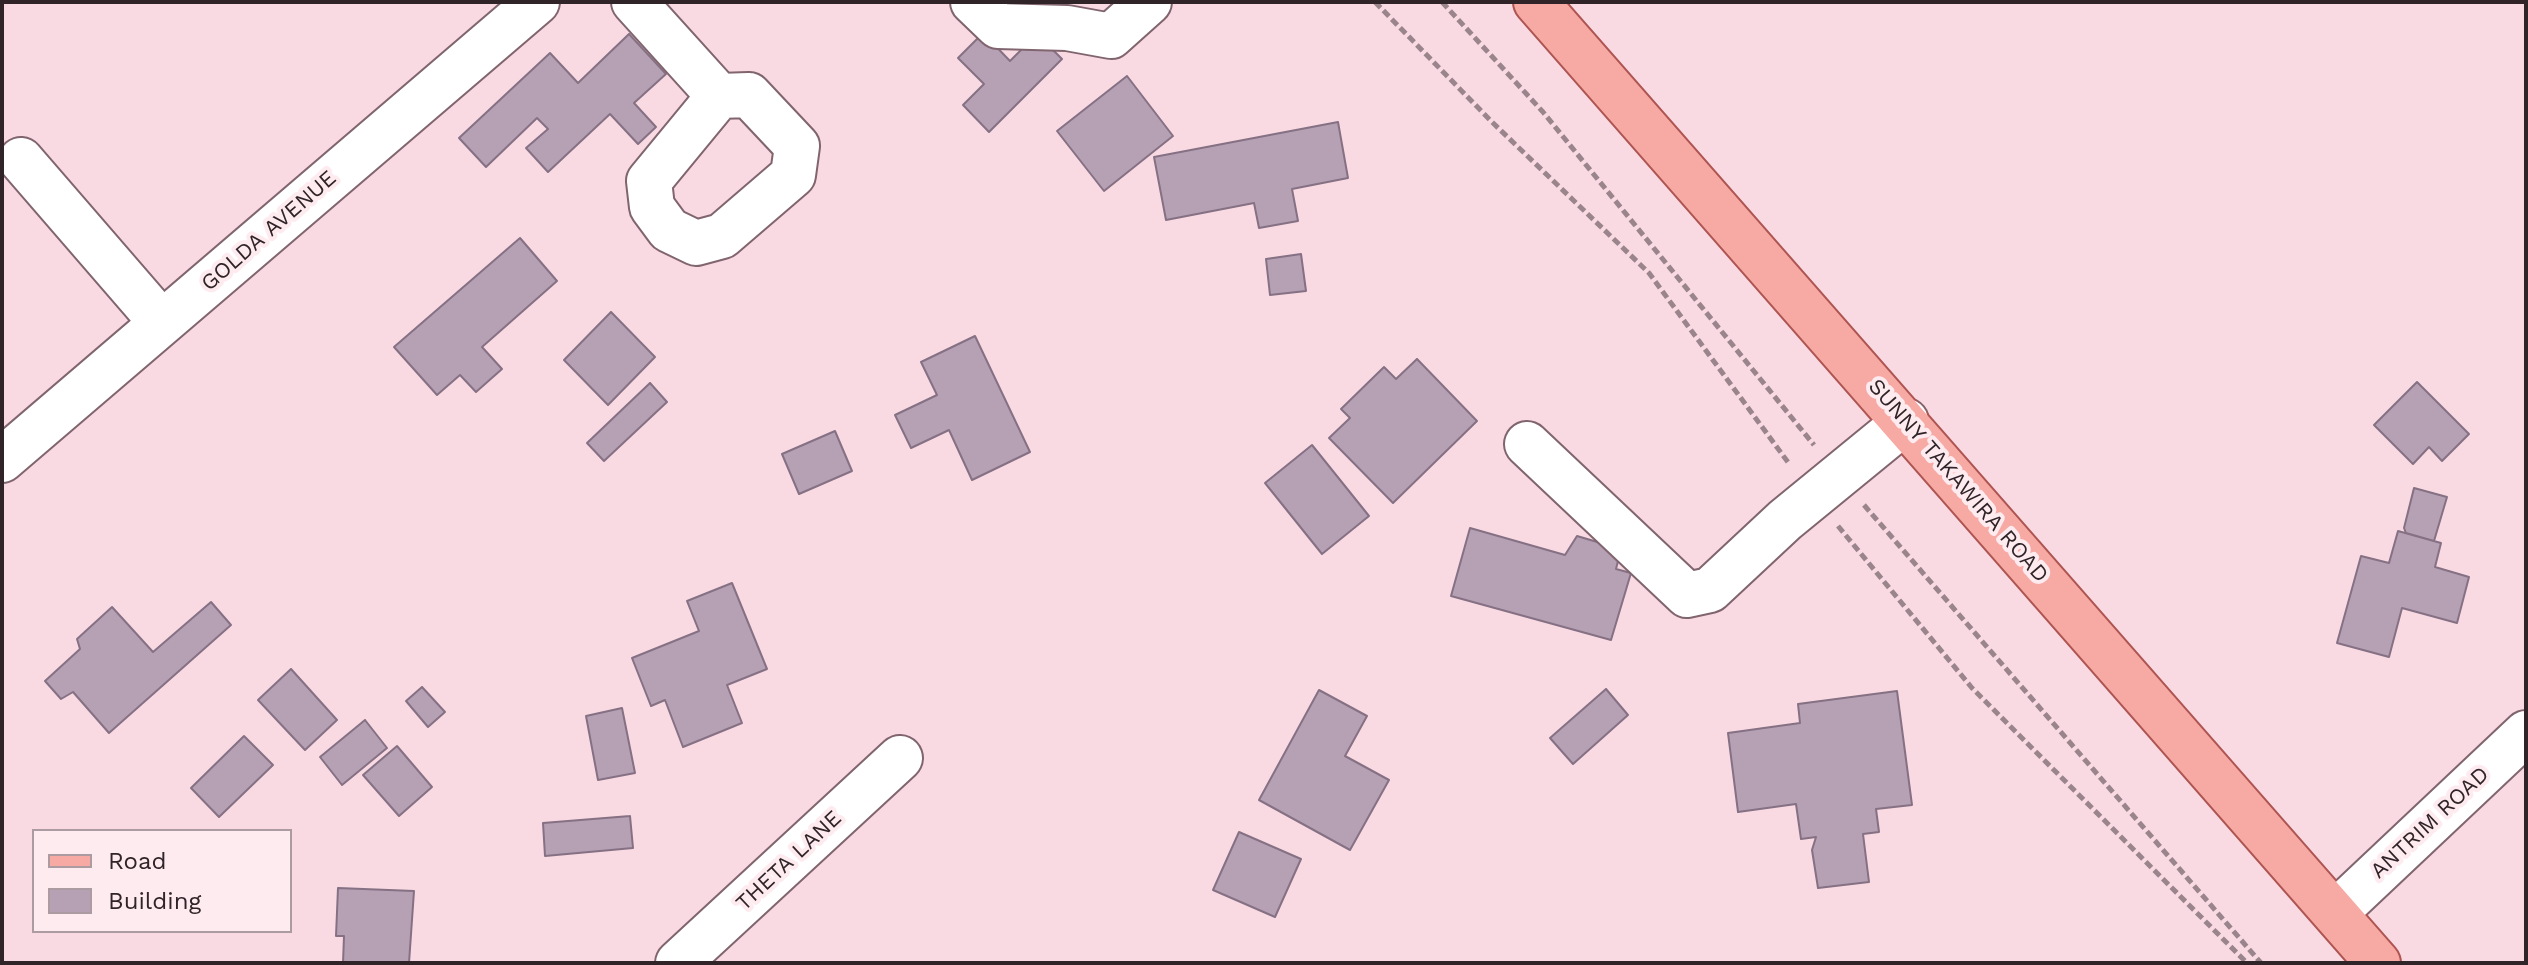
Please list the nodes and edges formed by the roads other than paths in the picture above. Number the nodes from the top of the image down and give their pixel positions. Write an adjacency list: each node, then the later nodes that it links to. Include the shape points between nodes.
1 (537, 2): 6 (street, GOLDA AVENUE)
2 (634, 2): 7 (street)
3 (973, 2): 4 (street, via 998,26 1067,28 1111,36)
4 (1149, 2)
5 (1536, 2): 10 (main road, SUNNY TAKAWIRA ROAD)
6 (490, 17): 9 (street, GOLDA AVENUE)
7 (719, 96)
8 (21, 160): 9 (street)
9 (162, 323): 12 (street, GOLDA AVENUE)
10 (1906, 421): 11 (street, via 1785,520 1710,590 1687,595); 15 (main road, SUNNY TAKAWIRA ROAD)
11 (1527, 444)
12 (2, 460)
13 (2526, 733): 15 (street, ANTRIM ROAD)
14 (900, 758): 16 (street, THETA LANE)
15 (2335, 913): 17 (main road, SUNNY TAKAWIRA ROAD)
16 (678, 963)
17 (2378, 963)

